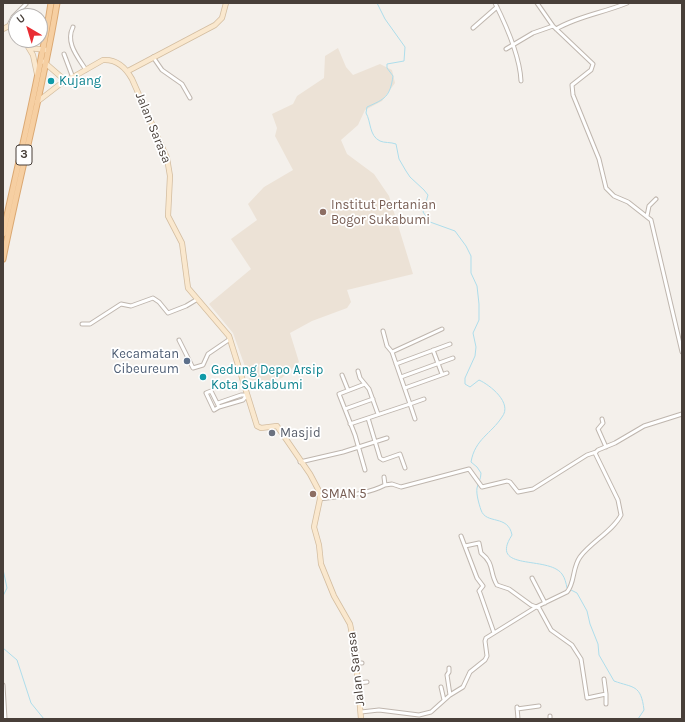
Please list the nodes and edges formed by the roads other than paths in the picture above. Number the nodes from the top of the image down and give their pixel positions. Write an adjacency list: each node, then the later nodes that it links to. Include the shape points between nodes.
1 (52, 3): 17 (main road)
2 (57, 3): 17 (main road)
3 (226, 3): 19 (street, via 222,18 215,25)
4 (495, 3): 8 (street)
5 (537, 3): 10 (street)
6 (627, 3): 13 (street, via 606,12 577,18)
7 (26, 4): 9 (street)
8 (497, 7): 12 (street); 14 (street)
9 (22, 8)
10 (553, 26): 13 (street); 14 (street, via 533,33)
11 (73, 27): 21 (street, via 70,41)
12 (473, 28)
13 (556, 29): 30 (street, via 593,64 591,70 572,85 572,89 599,159 606,188 614,196 628,202)
14 (513, 45): 16 (street); 25 (street, via 519,62)
15 (30, 48): 17 (street); 23 (street)
16 (506, 49)
17 (47, 50): 20 (main road, 3)
18 (64, 54): 24 (street)
19 (153, 57): 22 (street); 27 (street, via 160,68 182,84)
20 (44, 62): 23 (main road, 3); 26 (street); 28 (main road, 3)
21 (86, 70): 22 (street, via 108,60 116,62); 24 (street)
22 (128, 71): 33 (street, Jalan Sarasa, via 167,158 170,176 168,216 182,243 188,288)
23 (38, 75): 31 (main road, 3)
24 (73, 78): 26 (street)
25 (521, 81)
26 (67, 82): 28 (street)
27 (190, 98)
28 (37, 102): 32 (main road, 3)
29 (656, 199): 30 (street, via 649,206)
30 (647, 216): 42 (street, via 651,220)
31 (3, 234)
32 (3, 259)
33 (196, 300): 34 (street, via 168,313 153,298 128,307 121,304 90,324); 37 (street, Jalan Sarasa)
34 (82, 324)
35 (442, 329): 41 (street)
36 (383, 331): 41 (street, via 387,346)
37 (230, 339): 38 (street, via 208,354 203,365 192,368); 54 (street, Jalan Sarasa)
38 (178, 340)
39 (450, 344): 40 (street)
40 (433, 350): 44 (street); 45 (street)
41 (392, 352): 45 (street)
42 (682, 352)
43 (453, 358): 44 (street)
44 (438, 363): 49 (street); 50 (street)
45 (396, 364): 50 (street)
46 (358, 371): 51 (street)
47 (447, 373): 49 (street)
48 (342, 374): 53 (street)
49 (442, 374): 52 (street)
50 (401, 377): 52 (street)
51 (365, 384): 53 (street); 55 (street)
52 (405, 388): 58 (street)
53 (348, 390): 60 (street, via 339,394)
54 (247, 395): 57 (street); 59 (street, via 243,400); 72 (street, Jalan Sarasa, via 258,427 277,426)
55 (373, 399): 60 (street); 61 (street)
56 (424, 399): 58 (street)
57 (218, 403): 59 (street); 59 (street, via 211,391 207,392 212,410)
58 (410, 404): 61 (street); 64 (street)
59 (219, 408)
60 (345, 409): 66 (street)
61 (378, 414): 63 (street)
62 (682, 414): 70 (street, via 644,426)
63 (368, 418): 66 (street); 68 (street)
64 (415, 419)
65 (602, 419): 70 (street, via 603,423 598,429)
66 (350, 424): 69 (street)
67 (387, 438): 68 (street)
68 (374, 442): 69 (street); 73 (street, via 381,459 400,454)
69 (358, 446): 72 (street); 74 (street)
70 (606, 447): 71 (street)
71 (596, 452): 76 (street, via 526,492 518,492 507,481 482,487 469,469 401,487 392,484); 81 (street, via 595,455 618,500 621,515 612,527 580,556 567,592)
72 (300, 462): 77 (street, Jalan Sarasa, via 318,488)
73 (405, 468)
74 (365, 470)
75 (384, 477): 76 (street)
76 (385, 486): 77 (street, via 353,495)
77 (320, 499): 84 (street, Jalan Sarasa, via 314,527 321,564 334,596 348,619)
78 (461, 536): 79 (street)
79 (465, 546): 82 (street, via 479,543 481,552 491,564 496,585 509,589); 83 (street, via 477,578 483,585 480,593)
80 (532, 578): 81 (street)
81 (545, 602): 82 (street)
82 (536, 607): 83 (street); 92 (street, via 541,610 551,630 572,646 581,659 587,698)
83 (494, 633): 93 (street, via 485,639 485,660 470,672 463,687)
84 (356, 663): 85 (street); 89 (street, Jalan Sarasa)
85 (362, 663)
86 (449, 668): 93 (street, via 447,675)
87 (604, 679): 92 (street)
88 (367, 682): 89 (street)
89 (358, 684): 97 (street, Jalan Sarasa)
90 (3, 685): 98 (street)
91 (441, 687): 94 (street)
92 (606, 694): 95 (street)
93 (450, 695): 94 (street)
94 (444, 700): 97 (street, via 434,710 423,714 408,715 379,710)
95 (606, 704)
96 (539, 706): 100 (street, via 517,708)
97 (361, 712): 99 (street, Jalan Sarasa)
98 (6, 719)
99 (362, 719)
100 (518, 719)

